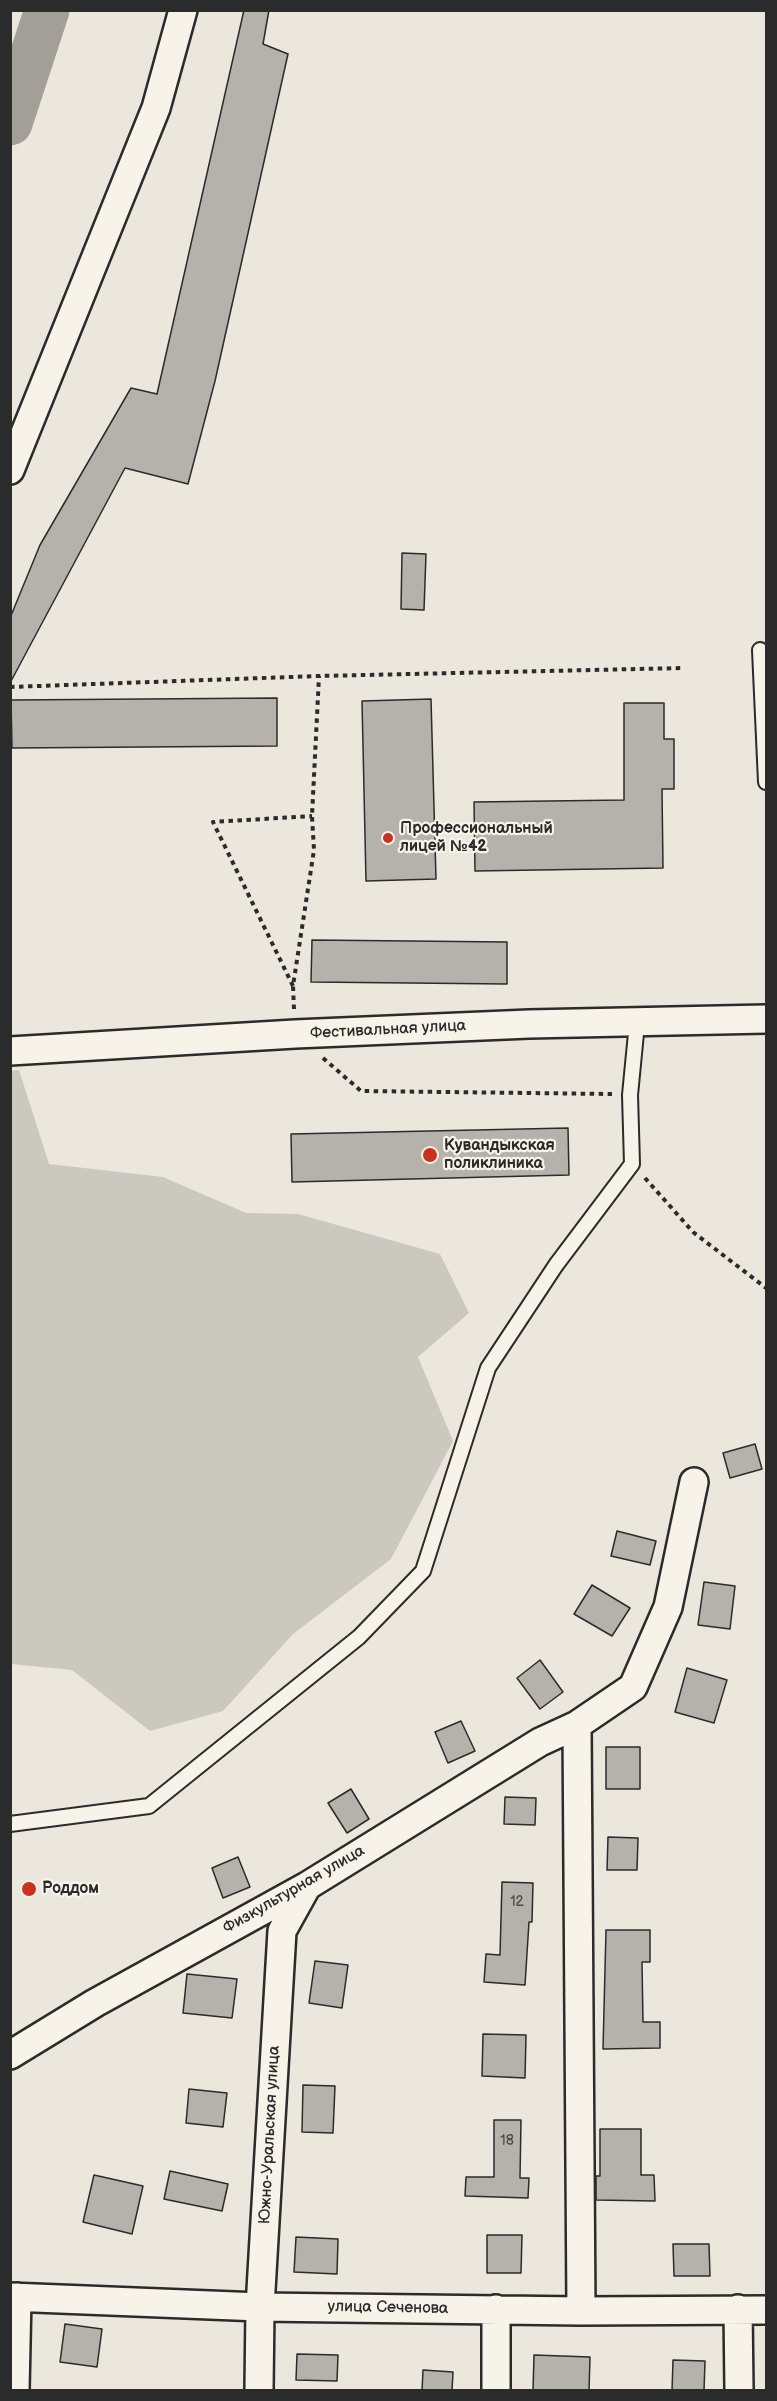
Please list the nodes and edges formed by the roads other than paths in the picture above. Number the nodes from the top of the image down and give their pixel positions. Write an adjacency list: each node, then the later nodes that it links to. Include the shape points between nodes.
1 (183, 10): 2 (street, via 156,108)
2 (10, 470)
3 (760, 650): 4 (lane)
4 (766, 782)
5 (766, 1018): 6 (street, Фестивальная улица)
6 (637, 1023): 7 (street, Фестивальная улица, via 295,1034); 10 (lane, via 630,1095 632,1164 556,1265 488,1368 423,1571 359,1637 149,1806)
7 (10, 1051)
8 (694, 1482): 9 (street, Физкультурная улица, via 668,1607 633,1687)
9 (577, 1725): 11 (street, Физкультурная улица, via 540,1742); 18 (street)
10 (10, 1824)
11 (307, 1886): 12 (street, Физкультурная улица, via 95,2003); 14 (street, Южно-Уральская улица, via 282,1931)
12 (10, 2055)
13 (14, 2297): 14 (street, улица Сеченова); 19 (street)
14 (260, 2307): 15 (street, улица Сеченова); 20 (street, Южно-Уральская улица)
15 (496, 2309): 18 (street, улица Сеченова); 21 (street)
16 (738, 2309): 17 (street, улица Сеченова); 18 (street, улица Сеченова); 22 (street)
17 (766, 2310)
18 (581, 2311)
19 (15, 2391)
20 (259, 2391)
21 (496, 2391)
22 (739, 2391)

